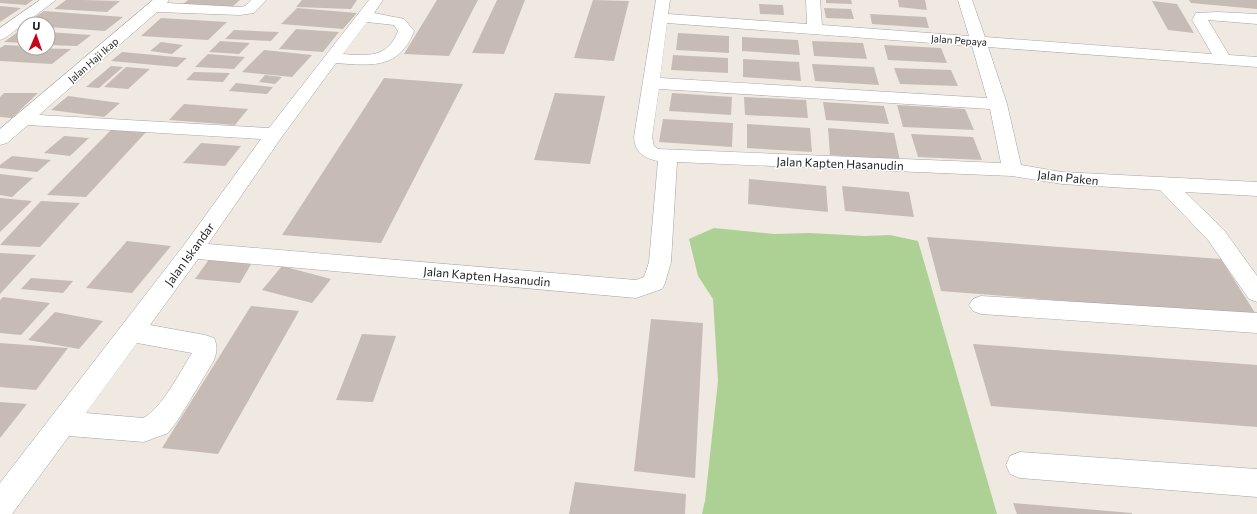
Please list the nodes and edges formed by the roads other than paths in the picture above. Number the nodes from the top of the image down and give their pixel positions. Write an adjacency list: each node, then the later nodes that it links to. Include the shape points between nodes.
1 (49, 0): 12 (street)
2 (259, 0): 7 (street, via 249,10 240,11)
3 (376, 0): 8 (street, Jalan Iskandar)
4 (663, 0): 9 (street, Jalan Kapten Hasanudin)
5 (813, 0): 11 (street)
6 (965, 0): 13 (street)
7 (158, 4): 19 (street, Jalan Haji Ikap)
8 (362, 17): 14 (street, Jalan Iskandar); 14 (street, via 400,22 406,31 400,45 380,59)
9 (661, 18): 11 (street, Jalan Pepaya); 17 (street, Jalan Kapten Hasanudin)
10 (1257, 19): 15 (street, via 1201,16 1200,20)
11 (816, 29): 13 (street, Jalan Pepaya)
12 (0, 36)
13 (979, 41): 15 (street, Jalan Pepaya); 18 (street)
14 (331, 58): 20 (street, Jalan Iskandar)
15 (1224, 60): 16 (street, Jalan Pepaya)
16 (1257, 62)
17 (651, 82): 18 (street); 22 (street, Jalan Kapten Hasanudin, via 643,147 653,154)
18 (998, 104): 23 (street)
19 (23, 119): 20 (street); 21 (street, Jalan Haji Ikap)
20 (274, 134): 26 (street, Jalan Iskandar)
21 (0, 139)
22 (668, 156): 23 (street, Jalan Kapten Hasanudin); 26 (street, Jalan Kapten Hasanudin, via 660,262 654,283 636,289)
23 (1012, 170): 24 (street, Jalan Paken, via 1062,178)
24 (1166, 184): 25 (street, Jalan Paken); 27 (street, via 1216,235)
25 (1257, 189)
26 (192, 251): 30 (street, Jalan Iskandar)
27 (1257, 293)
28 (980, 305): 29 (street)
29 (1257, 323)
30 (131, 332): 31 (street, Jalan Iskandar); 31 (street, via 205,345 204,355 168,412 158,424 144,430)
31 (62, 423): 34 (street, Jalan Iskandar)
32 (1020, 465): 33 (street)
33 (1257, 483)
34 (0, 506)

